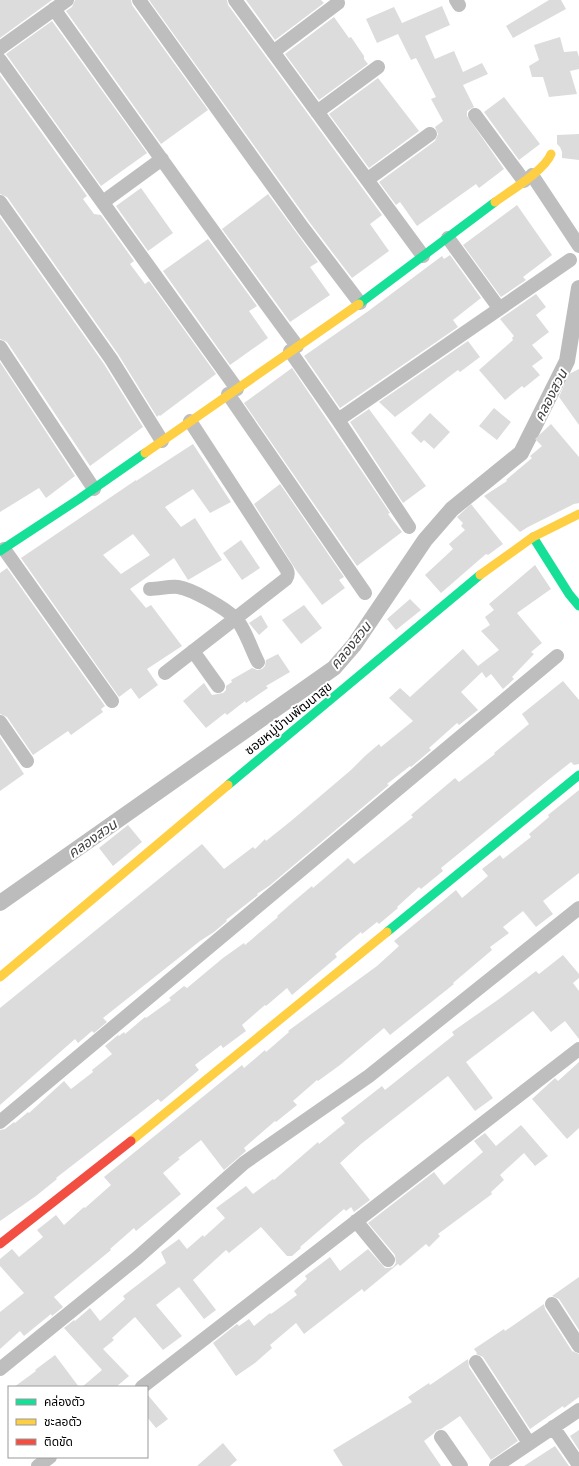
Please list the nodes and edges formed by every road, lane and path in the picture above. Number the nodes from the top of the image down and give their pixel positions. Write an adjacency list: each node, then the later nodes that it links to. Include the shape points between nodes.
1 (67, 0): 5 (street)
2 (139, 0): 23 (street, via 266,178)
3 (235, 0): 7 (street)
4 (338, 3): 7 (street)
5 (54, 9): 6 (street); 14 (street)
6 (0, 48)
7 (273, 52): 10 (street)
8 (0, 60): 18 (street)
9 (378, 67): 10 (street)
10 (317, 112): 16 (street)
11 (475, 115): 15 (street)
12 (430, 134): 16 (street)
13 (551, 154): 15 (street, via 546,164)
14 (162, 158): 18 (street); 26 (street)
15 (528, 178): 19 (street); 20 (street)
16 (368, 180): 21 (street)
17 (0, 202): 30 (street, via 111,359)
18 (103, 202): 27 (street)
19 (448, 238): 21 (street); 24 (street)
20 (579, 246)
21 (424, 256): 23 (street)
22 (570, 260): 24 (street)
23 (360, 302): 26 (street)
24 (499, 308): 28 (street)
25 (0, 347): 31 (street)
26 (294, 348): 27 (street); 28 (street)
27 (232, 392): 29 (street); 38 (street)
28 (338, 420): 33 (street)
29 (190, 421): 30 (street); 40 (street, via 288,573 286,579)
30 (162, 441): 31 (street)
31 (94, 489): 35 (street)
32 (579, 514): 34 (street, ซอยหมู่บ้านพัฒนาสุข)
33 (409, 527)
34 (533, 537): 37 (street); 51 (street, ซอยหมู่บ้านพัฒนาสุข, via 485,572)
35 (2, 550): 46 (street)
36 (150, 590): 40 (street, via 177,587 192,591)
37 (574, 591): 39 (street)
38 (365, 593)
39 (579, 606)
40 (236, 618): 41 (street); 43 (street)
41 (193, 651): 44 (street); 45 (street)
42 (557, 656): 53 (street)
43 (258, 662)
44 (165, 673)
45 (218, 686)
46 (112, 701)
47 (0, 722): 48 (street)
48 (28, 761)
49 (579, 775): 55 (street, via 127,1144)
50 (579, 908): 60 (street, via 369,1076 244,1163 137,1258)
51 (0, 977)
52 (579, 1049): 54 (street)
53 (0, 1122)
54 (356, 1221): 56 (street); 61 (street)
55 (0, 1244)
56 (388, 1260)
57 (552, 1304): 58 (street)
58 (579, 1346)
59 (476, 1362): 65 (street)
60 (0, 1369)
61 (143, 1386)
62 (579, 1410): 63 (street)
63 (553, 1427): 65 (street); 67 (street)
64 (441, 1437): 69 (street)
65 (529, 1443): 70 (street)
66 (49, 1458): 68 (street)
67 (579, 1465)
68 (38, 1466)
69 (461, 1466)
70 (496, 1466)

